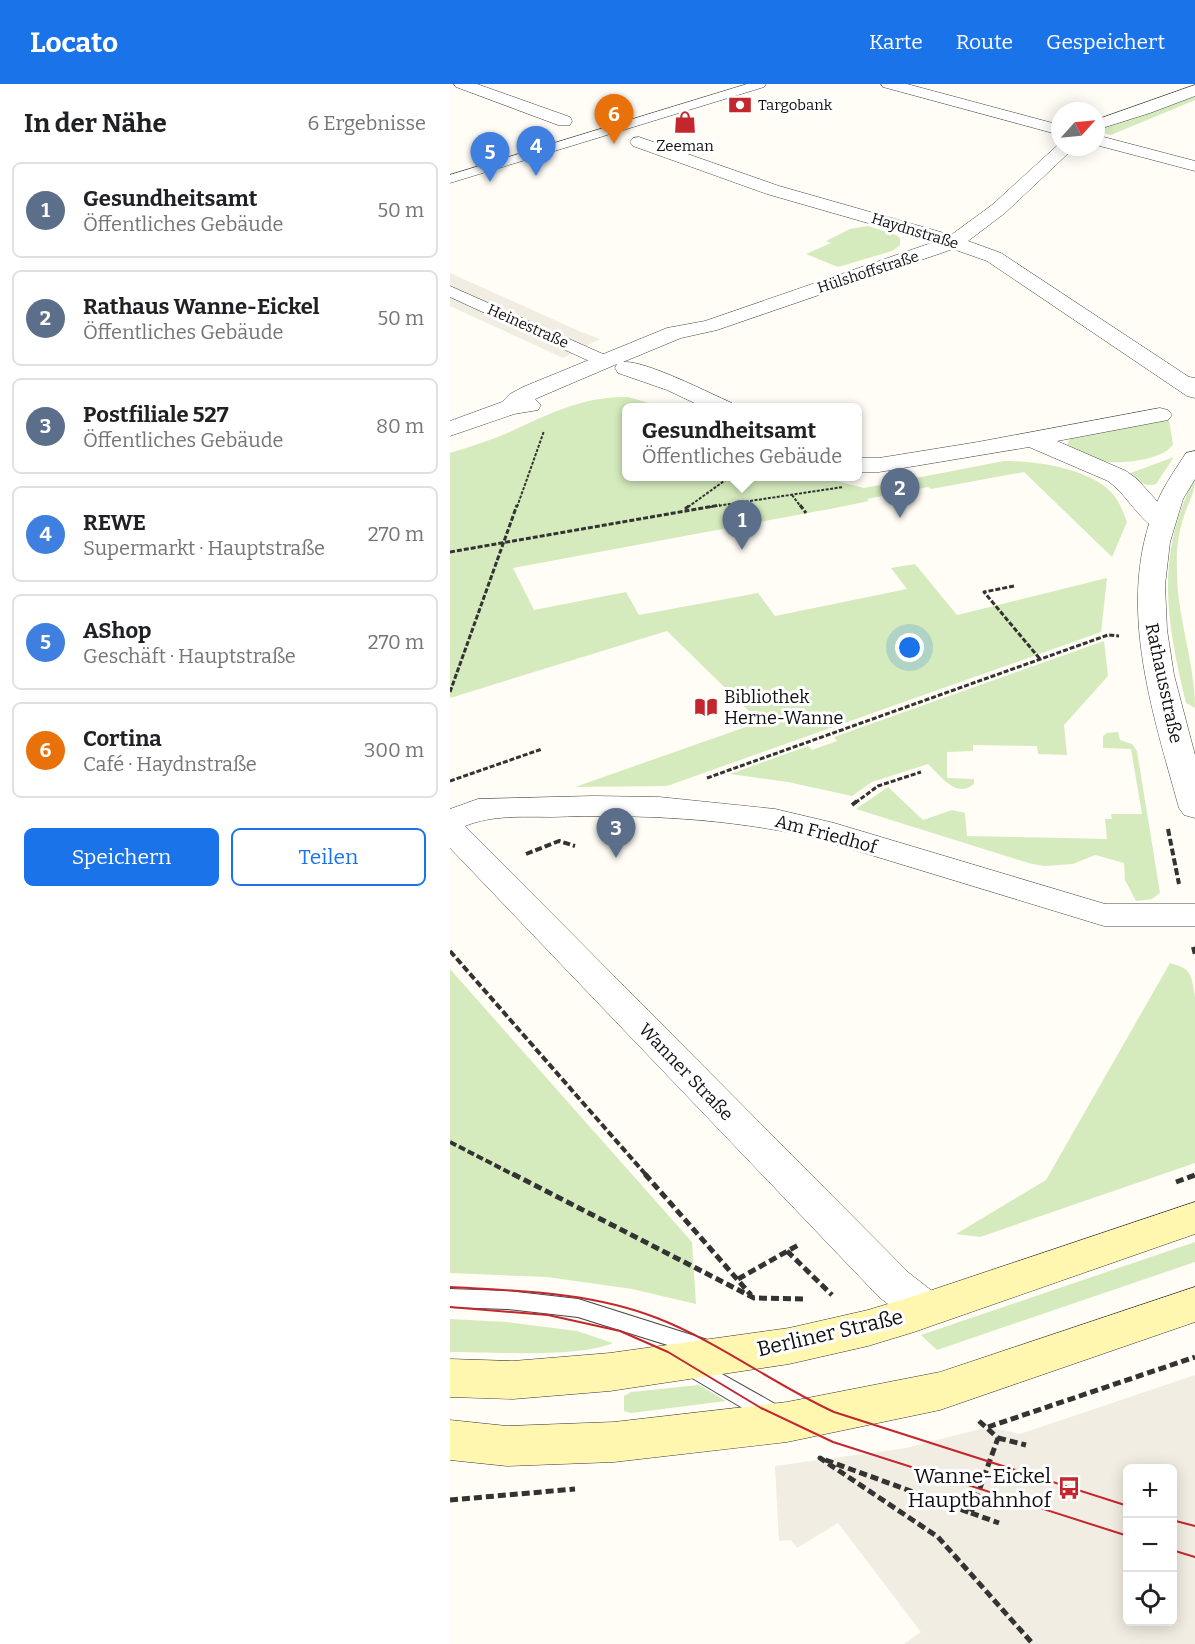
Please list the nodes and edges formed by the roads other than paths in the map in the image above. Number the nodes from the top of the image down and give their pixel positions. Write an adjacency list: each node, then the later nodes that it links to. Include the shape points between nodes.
1 (462, 84): 5 (street)
2 (760, 84): 8 (street)
3 (889, 84): 7 (street)
4 (1195, 90): 6 (street)
5 (564, 121): 8 (street, Haydnstraße)
6 (1105, 122)
7 (1051, 128)
8 (607, 132): 9 (street, Haydnstraße); 13 (street)
9 (639, 142): 14 (street, Haydnstraße, via 773,190)
10 (1105, 142): 12 (street)
11 (1054, 156): 14 (street, Hülshoffstraße, via 984,223)
12 (1195, 166)
13 (450, 179)
14 (954, 242): 16 (street, Hülshoffstraße, via 710,326 691,340); 17 (street, Haydnstraße, via 1006,264)
15 (450, 291): 16 (street, Heinestraße)
16 (616, 365): 18 (street, Heinestraße); 19 (street, via 540,403); 19 (street, via 531,392)
17 (1191, 386)
18 (713, 403)
19 (510, 407): 21 (street)
20 (1160, 415): 22 (street)
21 (450, 429)
22 (1031, 439): 24 (street); 25 (street, via 1117,476)
23 (1195, 458): 25 (street, Rathausstraße, via 1171,494)
24 (862, 465)
25 (1162, 521): 26 (street, Rathausstraße, via 1150,584 1152,636)
26 (1182, 719): 27 (street, Rathausstraße)
27 (1195, 808)
28 (450, 820): 30 (street, Am Friedhof, via 478,809 593,806 659,807 775,819 1104,915)
29 (450, 829): 34 (street, Wanner Straße, via 894,1285)
30 (1191, 915)
31 (1195, 1218): 34 (main road, Berliner Straße)
32 (450, 1298): 35 (lane, via 578,1308)
33 (1195, 1304): 39 (main road, via 940,1391)
34 (926, 1310): 36 (main road, Berliner Straße, via 789,1346)
35 (649, 1328): 36 (lane); 37 (lane)
36 (727, 1355): 37 (main road, Berliner Straße)
37 (684, 1362): 38 (main road, Berliner Straße, via 513,1380); 39 (lane)
38 (450, 1378)
39 (787, 1422): 40 (main road, via 614,1442 507,1446)
40 (450, 1440)

